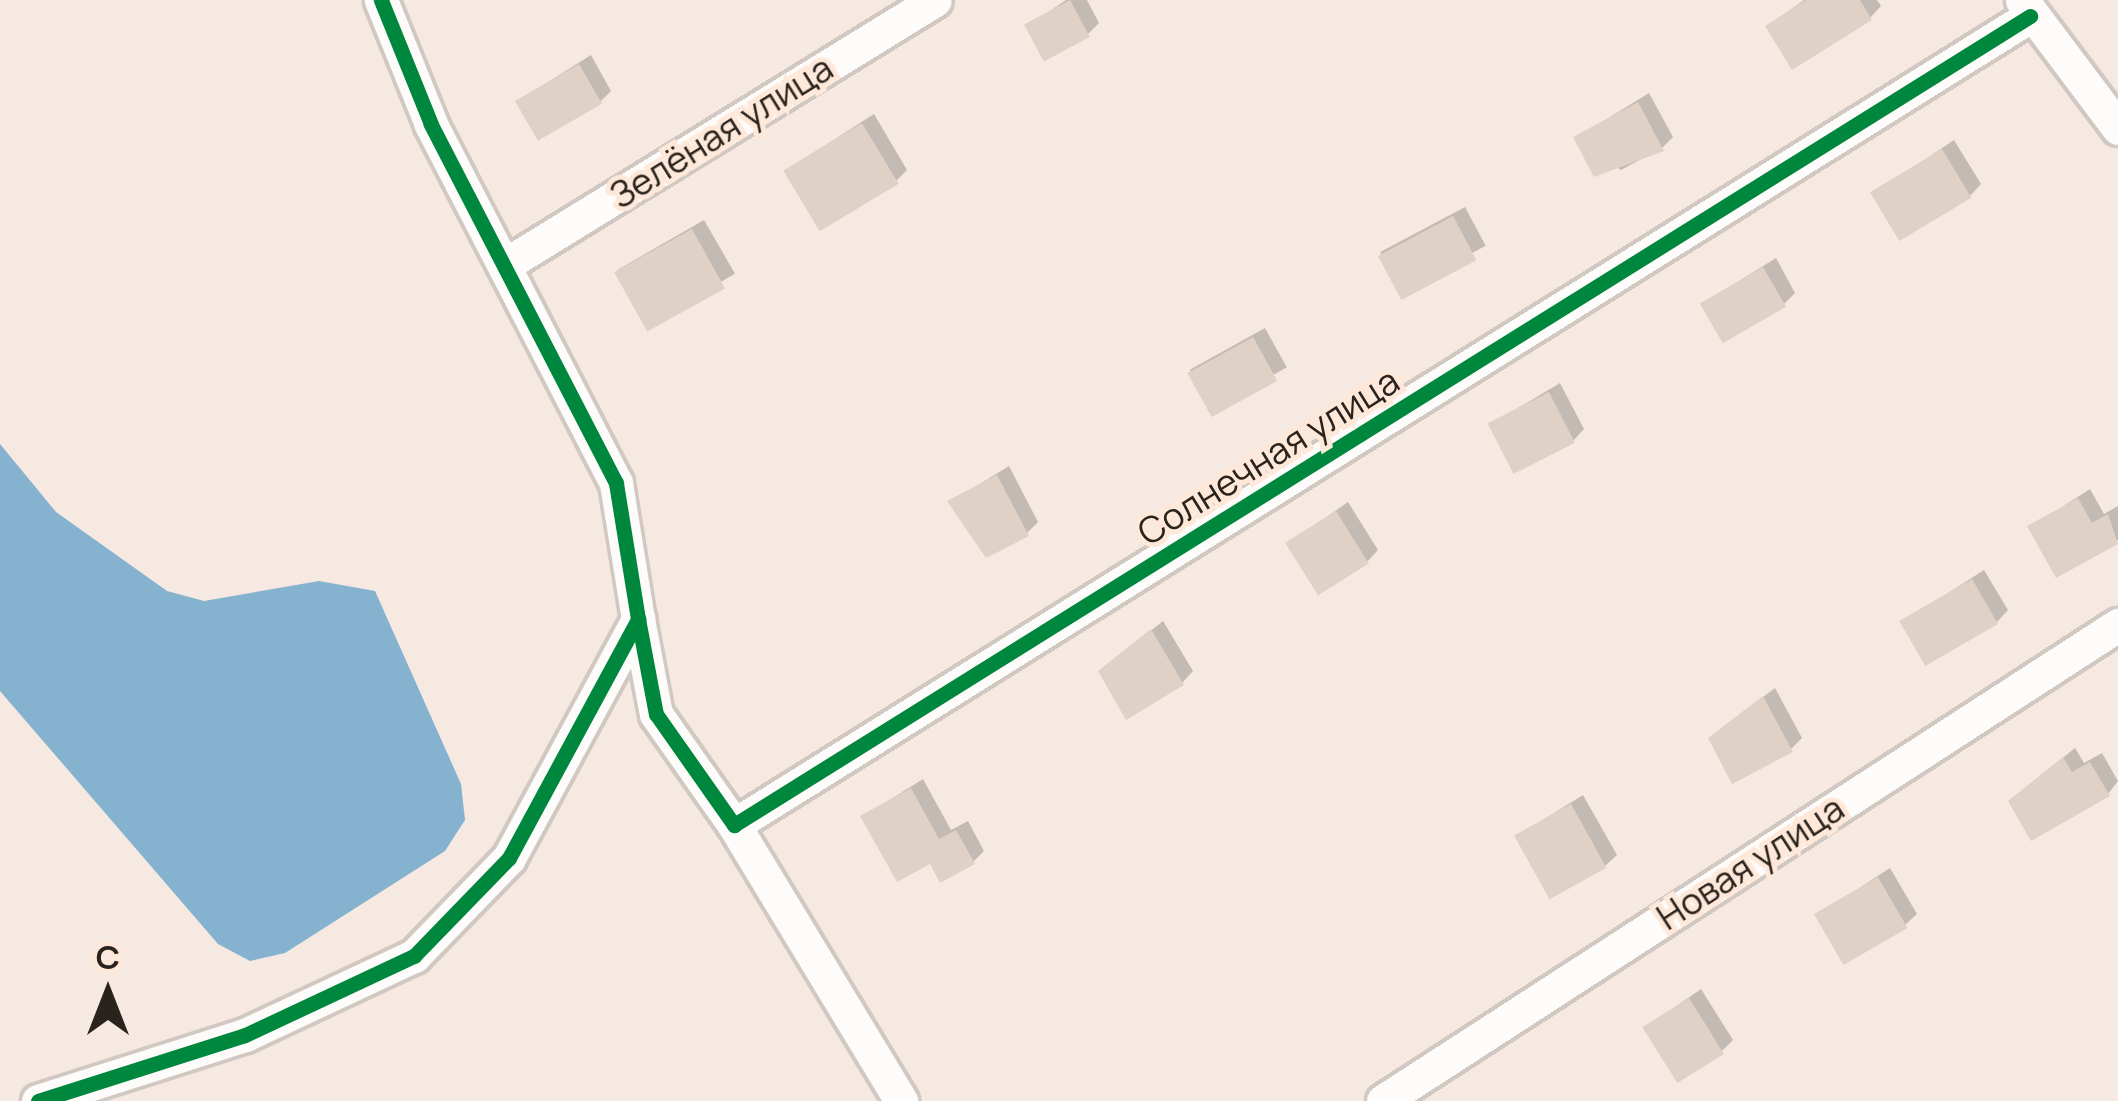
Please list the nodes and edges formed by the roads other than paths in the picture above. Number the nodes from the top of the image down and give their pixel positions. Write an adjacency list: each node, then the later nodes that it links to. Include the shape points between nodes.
1 (381, 0): 5 (street, via 431,124)
2 (935, 0): 5 (street, Зелёная улица)
3 (2026, 8): 4 (street); 8 (street, Солнечная улица)
4 (2118, 128)
5 (508, 263): 6 (street, via 616,483)
6 (638, 619): 8 (street, via 656,714); 9 (street, via 509,858 414,956 245,1034)
7 (2118, 626): 11 (street, Новая улица)
8 (734, 824): 10 (street)
9 (38, 1101)
10 (901, 1101)
11 (1383, 1101)

